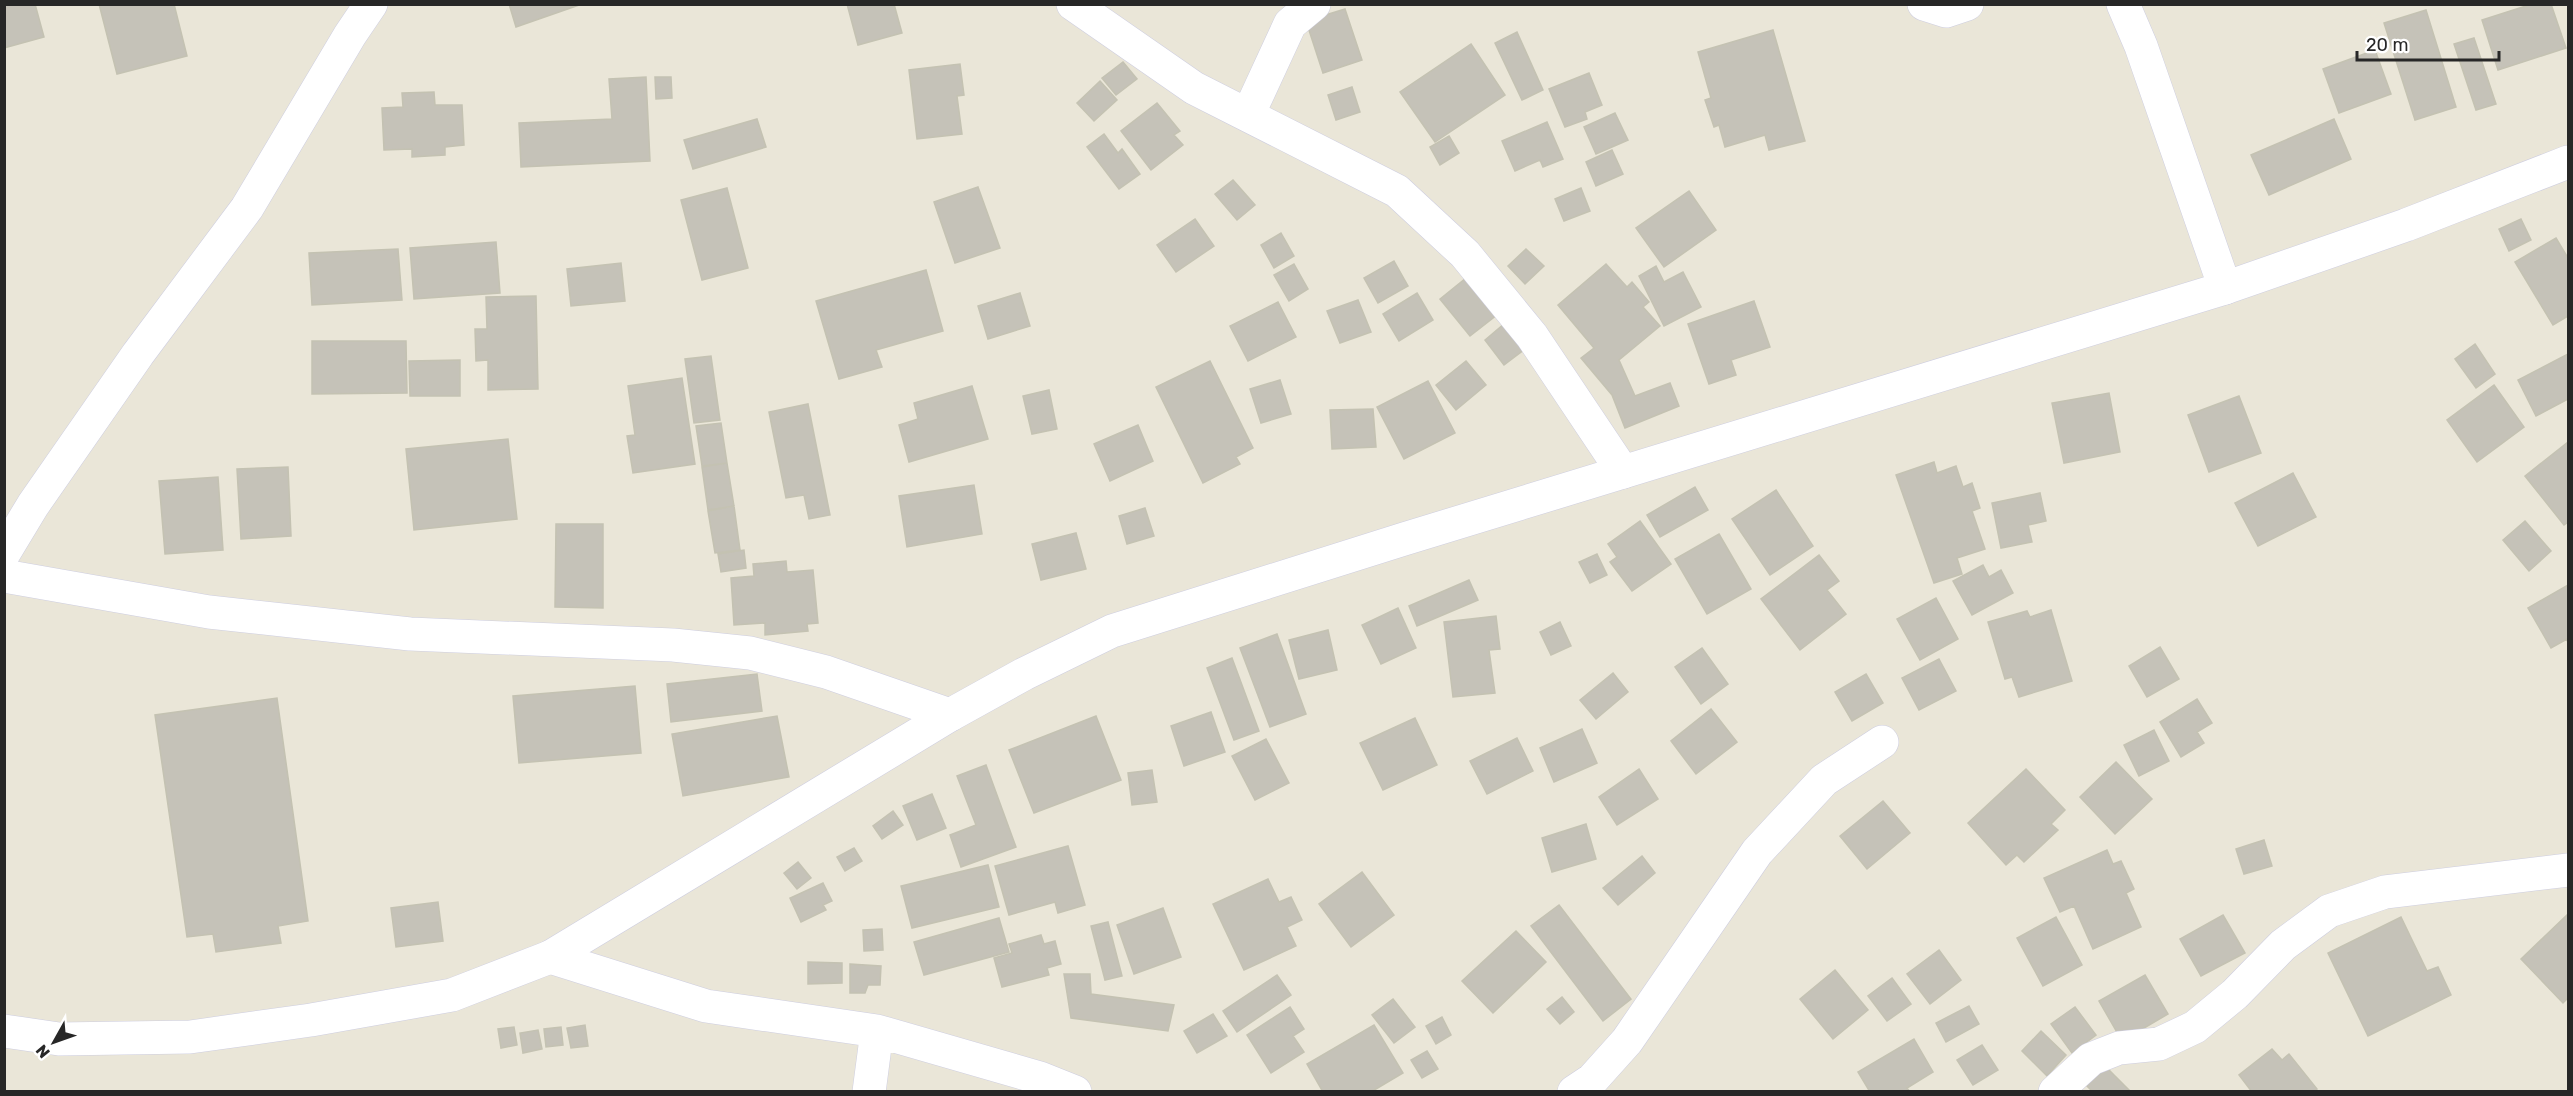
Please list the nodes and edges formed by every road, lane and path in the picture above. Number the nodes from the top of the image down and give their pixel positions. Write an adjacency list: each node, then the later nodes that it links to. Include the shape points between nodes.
1 (371, 4): 11 (street, via 247,208 138,354)
2 (1073, 4): 7 (street, via 1194,88)
3 (1314, 4): 7 (street, via 1290,24)
4 (1924, 4): 5 (street, via 1946,11)
5 (1967, 4)
6 (2123, 4): 9 (street)
7 (1248, 115): 10 (street, via 1397,190 1457,246 1532,336)
8 (2568, 162): 9 (street, via 2416,222)
9 (2225, 288): 10 (street)
10 (1623, 472): 13 (street, via 1112,631)
11 (4, 553)
12 (4, 576): 13 (street, via 209,612 398,633 673,645 750,653 826,672)
13 (950, 715): 16 (street)
14 (1882, 742): 21 (street, via 1824,780 1757,852 1627,1041 1592,1080)
15 (2568, 870): 22 (street, via 2385,892 2329,910 2283,945 2235,994 2195,1027 2159,1044 2120,1048 2091,1059)
16 (550, 957): 17 (street, via 452,995 201,1035 59,1039); 18 (street, via 706,1006)
17 (4, 1031)
18 (877, 1031): 19 (street); 20 (street, via 1040,1078)
19 (869, 1092)
20 (1075, 1092)
21 (1575, 1092)
22 (2055, 1092)

